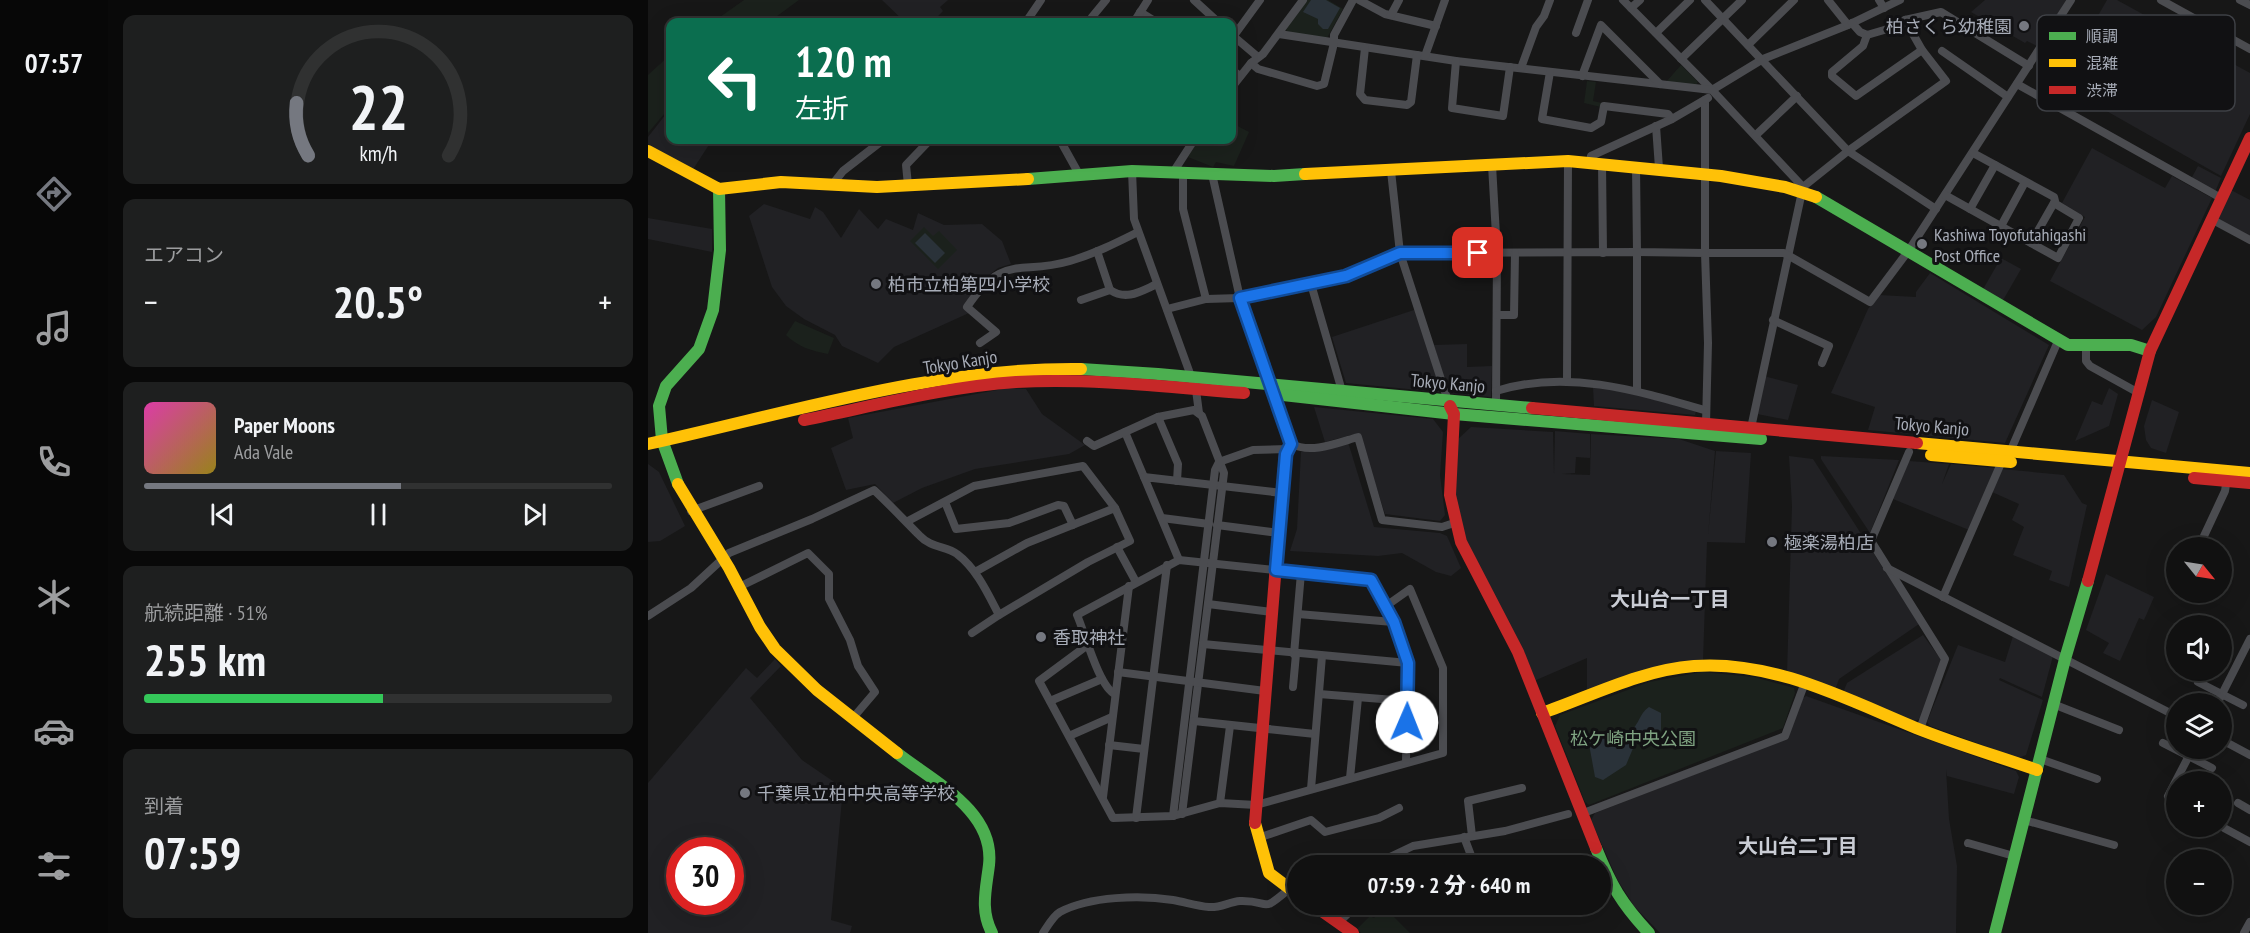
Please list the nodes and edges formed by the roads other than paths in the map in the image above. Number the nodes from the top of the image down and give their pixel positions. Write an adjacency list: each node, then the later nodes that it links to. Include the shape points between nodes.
1 (1041, 0): 31 (street)
2 (1106, 0): 32 (street)
3 (1148, 0): 27 (street)
4 (1194, 0): 35 (street)
5 (1260, 0): 40 (street)
6 (1303, 0): 43 (street)
7 (1353, 0): 47 (street, via 1334,35)
8 (1359, 0): 28 (street)
9 (1399, 0): 28 (street)
10 (1445, 0): 39 (street)
11 (1550, 0): 61 (street)
12 (1588, 0): 41 (street)
13 (1623, 0): 26 (street)
14 (1640, 0): 26 (street)
15 (1690, 0): 42 (street)
16 (1705, 0): 36 (street)
17 (1742, 0): 36 (street)
18 (1794, 0): 48 (street)
19 (1828, 0): 38 (street)
20 (1900, 0): 24 (street)
21 (2071, 0): 29 (street)
22 (2161, 0): 30 (street)
23 (2241, 0): 25 (street)
24 (1881, 4): 38 (street)
25 (2250, 5)
26 (1631, 8): 42 (street)
27 (1140, 12): 33 (street); 34 (street)
28 (1391, 15): 39 (street)
29 (2061, 15)
30 (2188, 15)
31 (1029, 18)
32 (1093, 18)
33 (1136, 18)
34 (1150, 18)
35 (1214, 18)
36 (1723, 18): 48 (street); 55 (street)
37 (1905, 20): 44 (street); 51 (street); 59 (street, via 1941,12)
38 (1850, 24): 44 (street); 56 (street)
39 (1436, 26): 54 (street)
40 (1236, 31)
41 (1576, 33)
42 (1656, 33): 55 (street)
43 (1279, 34): 47 (street); 57 (street)
44 (1867, 34): 51 (street, via 1863,46 1832,72 1856,96)
45 (1236, 40): 57 (street)
46 (2235, 41): 50 (street)
47 (1335, 43): 49 (street); 57 (street, via 1324,84 1317,86 1258,69)
48 (1748, 45): 56 (street)
49 (1365, 48): 54 (street); 54 (street, via 1360,94 1365,100 1407,105 1412,102)
50 (2250, 49)
51 (1922, 50): 84 (street, via 1946,81)
52 (1942, 51): 72 (street)
53 (2037, 53): 59 (street)
54 (1421, 56): 58 (street)
55 (1681, 58): 69 (street)
56 (1763, 59): 69 (street); 71 (street)
57 (1254, 60): 64 (street)
58 (1456, 61): 60 (street); 60 (street, via 1452,108 1503,116)
59 (2029, 66): 68 (street)
60 (1510, 67): 61 (street)
61 (1521, 68): 62 (street)
62 (1550, 72): 65 (street); 75 (street, via 1542,119 1591,128 1601,122 1604,106 1668,114)
63 (1236, 73): 64 (street)
64 (1240, 76): 66 (street)
65 (1582, 76): 67 (street); 67 (street, via 1601,25)
66 (1236, 82)
67 (1660, 84): 69 (street)
68 (2017, 84): 70 (street); 72 (street)
69 (1714, 92): 73 (street); 77 (street)
70 (2037, 95)
71 (1797, 96): 77 (street); 84 (street)
72 (2008, 96): 85 (street)
73 (1705, 100): 75 (street); 96 (street)
74 (2065, 111): 104 (street)
75 (1672, 119): 76 (street)
76 (1656, 126): 87 (street, via 1591,156); 91 (street)
77 (1756, 135): 102 (street)
78 (2250, 138): 104 (main road)
79 (877, 144): 99 (street)
80 (926, 144): 100 (street, via 906,165)
81 (1062, 144): 97 (street)
82 (1192, 144): 93 (street)
83 (648, 151): 101 (main road)
84 (1848, 151): 102 (street); 106 (street)
85 (1973, 153): 89 (street); 103 (street)
86 (1568, 161): 87 (main road); 88 (main road); 115 (street)
87 (1596, 163): 90 (main road); 120 (street)
88 (1492, 165): 94 (main road); 118 (street)
89 (1995, 165): 98 (street); 107 (street)
90 (1636, 166): 91 (main road); 116 (street)
91 (1659, 168): 96 (main road)
92 (1132, 171): 93 (main road); 97 (main road); 110 (street)
93 (1178, 171): 95 (main road); 127 (street, via 1182,209)
94 (1391, 171): 95 (main road, via 1274,177); 117 (street)
95 (1212, 174): 126 (street)
96 (1706, 175): 102 (main road); 121 (street)
97 (1080, 176): 100 (main road)
98 (2025, 182): 105 (street, via 2054,197); 109 (street)
99 (832, 185): 100 (main road); 101 (main road, via 781,182)
100 (908, 185)
101 (719, 189): 155 (main road, via 719,279 699,349 686,367 669,380 659,399)
102 (1803, 189): 113 (main road); 122 (street)
103 (1945, 195): 106 (street); 107 (street)
104 (2221, 198): 108 (main road)
105 (2054, 203): 112 (street); 112 (street, via 2079,218 2058,258)
106 (1936, 209): 113 (street)
107 (1970, 209): 109 (street)
108 (2211, 219): 111 (street); 135 (main road)
109 (2001, 226): 112 (street)
110 (1138, 232): 114 (street); 123 (street)
111 (2250, 240)
112 (2031, 243)
113 (1909, 250): 122 (street, via 1870,302); 132 (main road)
114 (1097, 251): 125 (street); 133 (street, via 1057,264 1001,271 967,307 996,332)
115 (1567, 252): 119 (street); 120 (street); 137 (street)
116 (1636, 252): 120 (street); 121 (street); 140 (street)
117 (1400, 253): 118 (street); 124 (street, via 1346,276); 144 (street)
118 (1497, 253): 119 (street); 130 (street)
119 (1515, 253): 130 (street, via 1514,315)
120 (1603, 253)
121 (1705, 253): 122 (street); 146 (street, via 1708,343)
122 (1789, 255): 131 (street)
123 (1157, 284): 125 (street, via 1130,296); 129 (street)
124 (1311, 284): 126 (street); 141 (street)
125 (1110, 290): 128 (street)
126 (1240, 298): 127 (street); 139 (street)
127 (1206, 299): 129 (street)
128 (1081, 300)
129 (1167, 309): 138 (street)
130 (1497, 315): 142 (street)
131 (1773, 320): 136 (street, via 1829,346); 151 (street)
132 (2058, 341): 134 (main road); 158 (street)
133 (980, 343)
134 (2086, 347): 135 (main road, via 2136,345); 143 (street, via 2090,366)
135 (2150, 351): 143 (main road)
136 (1822, 363)
137 (1567, 380): 140 (street); 142 (street, via 1520,384)
138 (1194, 384): 139 (main road, Tokyo Kanjo); 147 (street); 155 (main road, Tokyo Kanjo, via 1070,370 1002,373 954,379)
139 (1273, 389): 141 (main road, Tokyo Kanjo); 148 (main road, Tokyo Kanjo); 156 (main road)
140 (1637, 390): 146 (street)
141 (1342, 391): 144 (main road, Tokyo Kanjo)
142 (1496, 391): 145 (street)
143 (2137, 392): 162 (main road)
144 (1448, 402): 145 (main road, Tokyo Kanjo); 148 (main road)
145 (1496, 405): 150 (main road, Tokyo Kanjo)
146 (1704, 410): 150 (street)
147 (1199, 413): 149 (street, via 1194,410); 161 (street)
148 (1454, 414): 157 (main road, Tokyo Kanjo); 176 (main road, via 1449,487)
149 (1158, 417): 152 (street); 166 (street, via 1179,464)
150 (1706, 423): 151 (main road, Tokyo Kanjo)
151 (1751, 428): 158 (main road, Tokyo Kanjo)
152 (1125, 432): 153 (street, via 1094,446); 165 (street)
153 (1087, 441)
154 (648, 444): 155 (main road, Tokyo Kanjo)
155 (663, 445): 159 (main road, Tokyo Kanjo); 173 (main road)
156 (1290, 446): 161 (street, via 1253,450); 170 (main road); 176 (street, via 1320,448 1358,437 1382,520 1442,527)
157 (1909, 452): 160 (main road, Tokyo Kanjo); 186 (street, via 1871,541)
158 (2010, 452): 162 (main road, Tokyo Kanjo)
159 (648, 453)
160 (2002, 461): 162 (main road, Tokyo Kanjo); 192 (street)
161 (1219, 462): 169 (street)
162 (2120, 466): 164 (main road, Tokyo Kanjo); 207 (main road)
163 (2250, 473): 164 (main road, Tokyo Kanjo)
164 (2227, 476): 167 (main road, Tokyo Kanjo); 180 (street, via 2225,491)
165 (1144, 477): 166 (street); 174 (street)
166 (1177, 481): 169 (street)
167 (2250, 483)
168 (759, 486): 173 (street)
169 (1218, 486): 170 (street); 178 (street)
170 (1282, 494): 179 (main road)
171 (945, 502): 172 (street, via 975,486 1083,466); 175 (street); 177 (street, via 956,529 1009,524 1061,504)
172 (1114, 508): 177 (street); 181 (street, via 1130,541)
173 (691, 512): 182 (main road)
174 (1162, 518): 178 (street); 183 (street)
175 (908, 521): 182 (street, via 874,490); 188 (street, via 921,538 956,552)
176 (1454, 524): 228 (main road, via 1506,626)
177 (1073, 525): 188 (street, via 1027,543)
178 (1213, 525): 179 (street); 184 (street)
179 (1279, 533): 187 (main road)
180 (2204, 536)
181 (1117, 547): 190 (street); 197 (street)
182 (723, 558): 191 (main road); 198 (street, via 691,588)
183 (1179, 560): 184 (street); 185 (street)
184 (1208, 563): 187 (street); 193 (street); 212 (street)
185 (1167, 565): 190 (street); 210 (street)
186 (1887, 568): 192 (street); 234 (street, via 1945,659)
187 (1276, 570): 189 (street); 195 (main road)
188 (975, 572): 197 (street)
189 (1301, 573): 194 (street, via 1371,580); 196 (street)
190 (1132, 584): 202 (street, via 1077,615); 209 (street)
191 (739, 587): 230 (main road, via 756,621 787,663); 230 (street, via 808,553 829,574 829,599 858,666 875,692)
192 (1943, 597): 207 (street)
193 (1208, 604): 195 (street); 203 (street)
194 (1386, 606): 199 (street); 245 (street, via 1410,589 1443,668 1443,753)
195 (1272, 612): 204 (main road)
196 (1298, 614): 199 (street); 205 (street)
197 (999, 615): 200 (street)
198 (648, 616)
199 (1394, 622): 208 (street)
200 (972, 633)
201 (2250, 639): 218 (street)
202 (1089, 644): 211 (street); 223 (street, via 1039,681)
203 (1203, 644): 204 (street); 212 (street)
204 (1269, 652): 205 (street); 216 (main road)
205 (1295, 654): 206 (street); 215 (street)
206 (1322, 656): 208 (street); 220 (street)
207 (2065, 659): 225 (main road); 227 (street)
208 (1408, 663): 224 (street)
209 (1118, 672): 210 (street); 219 (street)
210 (1153, 676): 212 (street); 242 (street)
211 (1102, 679): 219 (street, via 1108,691); 223 (street)
212 (1194, 682): 216 (street); 231 (street); 260 (street)
213 (2198, 682): 217 (street)
214 (1804, 685): 228 (main road, via 1754,669 1694,666 1654,672); 234 (main road); 259 (street, via 1785,735)
215 (1293, 687)
216 (1265, 691): 233 (main road)
217 (2220, 693)
218 (2223, 693)
219 (1115, 694): 229 (street)
220 (1319, 694): 221 (street); 236 (street)
221 (1358, 698): 224 (street); 248 (street)
222 (2232, 699): 226 (street)
223 (1050, 701): 237 (street)
224 (1407, 701): 245 (street)
225 (2053, 704): 235 (street); 246 (main road)
226 (2243, 705)
227 (2166, 711)
228 (1542, 713): 259 (main road)
229 (1112, 717): 237 (street); 240 (street)
230 (852, 718): 278 (main road, via 981,823 990,846 984,912)
231 (1194, 721): 232 (street); 260 (street)
232 (1230, 726): 233 (street); 253 (street)
233 (1262, 729): 236 (street); 255 (main road)
234 (1920, 729): 246 (main road)
235 (2119, 730)
236 (1315, 734): 251 (street)
237 (1069, 736): 252 (street)
238 (2163, 743): 239 (street)
239 (2166, 744)
240 (1109, 745): 242 (street); 252 (street)
241 (2232, 745): 243 (street)
242 (1144, 749): 261 (street)
243 (2250, 755)
244 (2200, 759): 247 (street)
245 (1406, 762): 248 (street)
246 (2039, 764): 249 (street); 262 (main road)
247 (2212, 768)
248 (1350, 778): 251 (street)
249 (2097, 779)
250 (1522, 788): 264 (street, via 1468,801)
251 (1311, 789): 255 (street)
252 (1103, 798): 261 (street, via 1113,818)
253 (1220, 803): 255 (street); 260 (street)
254 (2238, 804): 257 (street)
255 (1256, 805): 265 (main road)
256 (1399, 808): 265 (street, via 1379,818 1325,832 1311,820)
257 (2250, 810)
258 (1568, 814): 264 (street, via 1505,831)
259 (1581, 814): 281 (main road, via 1613,889)
260 (1178, 815): 261 (street)
261 (1136, 818)
262 (2024, 820): 268 (street); 271 (main road)
263 (2232, 832): 266 (street)
264 (1468, 836): 269 (street, via 1413,846); 270 (street)
265 (1258, 838): 272 (main road, via 1269,873)
266 (2250, 842)
267 (1968, 843): 271 (street)
268 (2114, 845)
269 (1394, 855)
270 (1471, 855)
271 (2014, 856): 282 (main road)
272 (1287, 887)
273 (1287, 895): 279 (street, via 1270,905 1250,901 1209,907 1173,900 1113,897 1059,912)
274 (1328, 915): 276 (main road)
275 (1346, 915): 276 (street)
276 (1339, 922): 280 (main road)
277 (2250, 922): 283 (street)
278 (992, 933)
279 (1042, 933)
280 (1353, 933)
281 (1649, 933)
282 (1995, 933)
283 (2244, 933)

